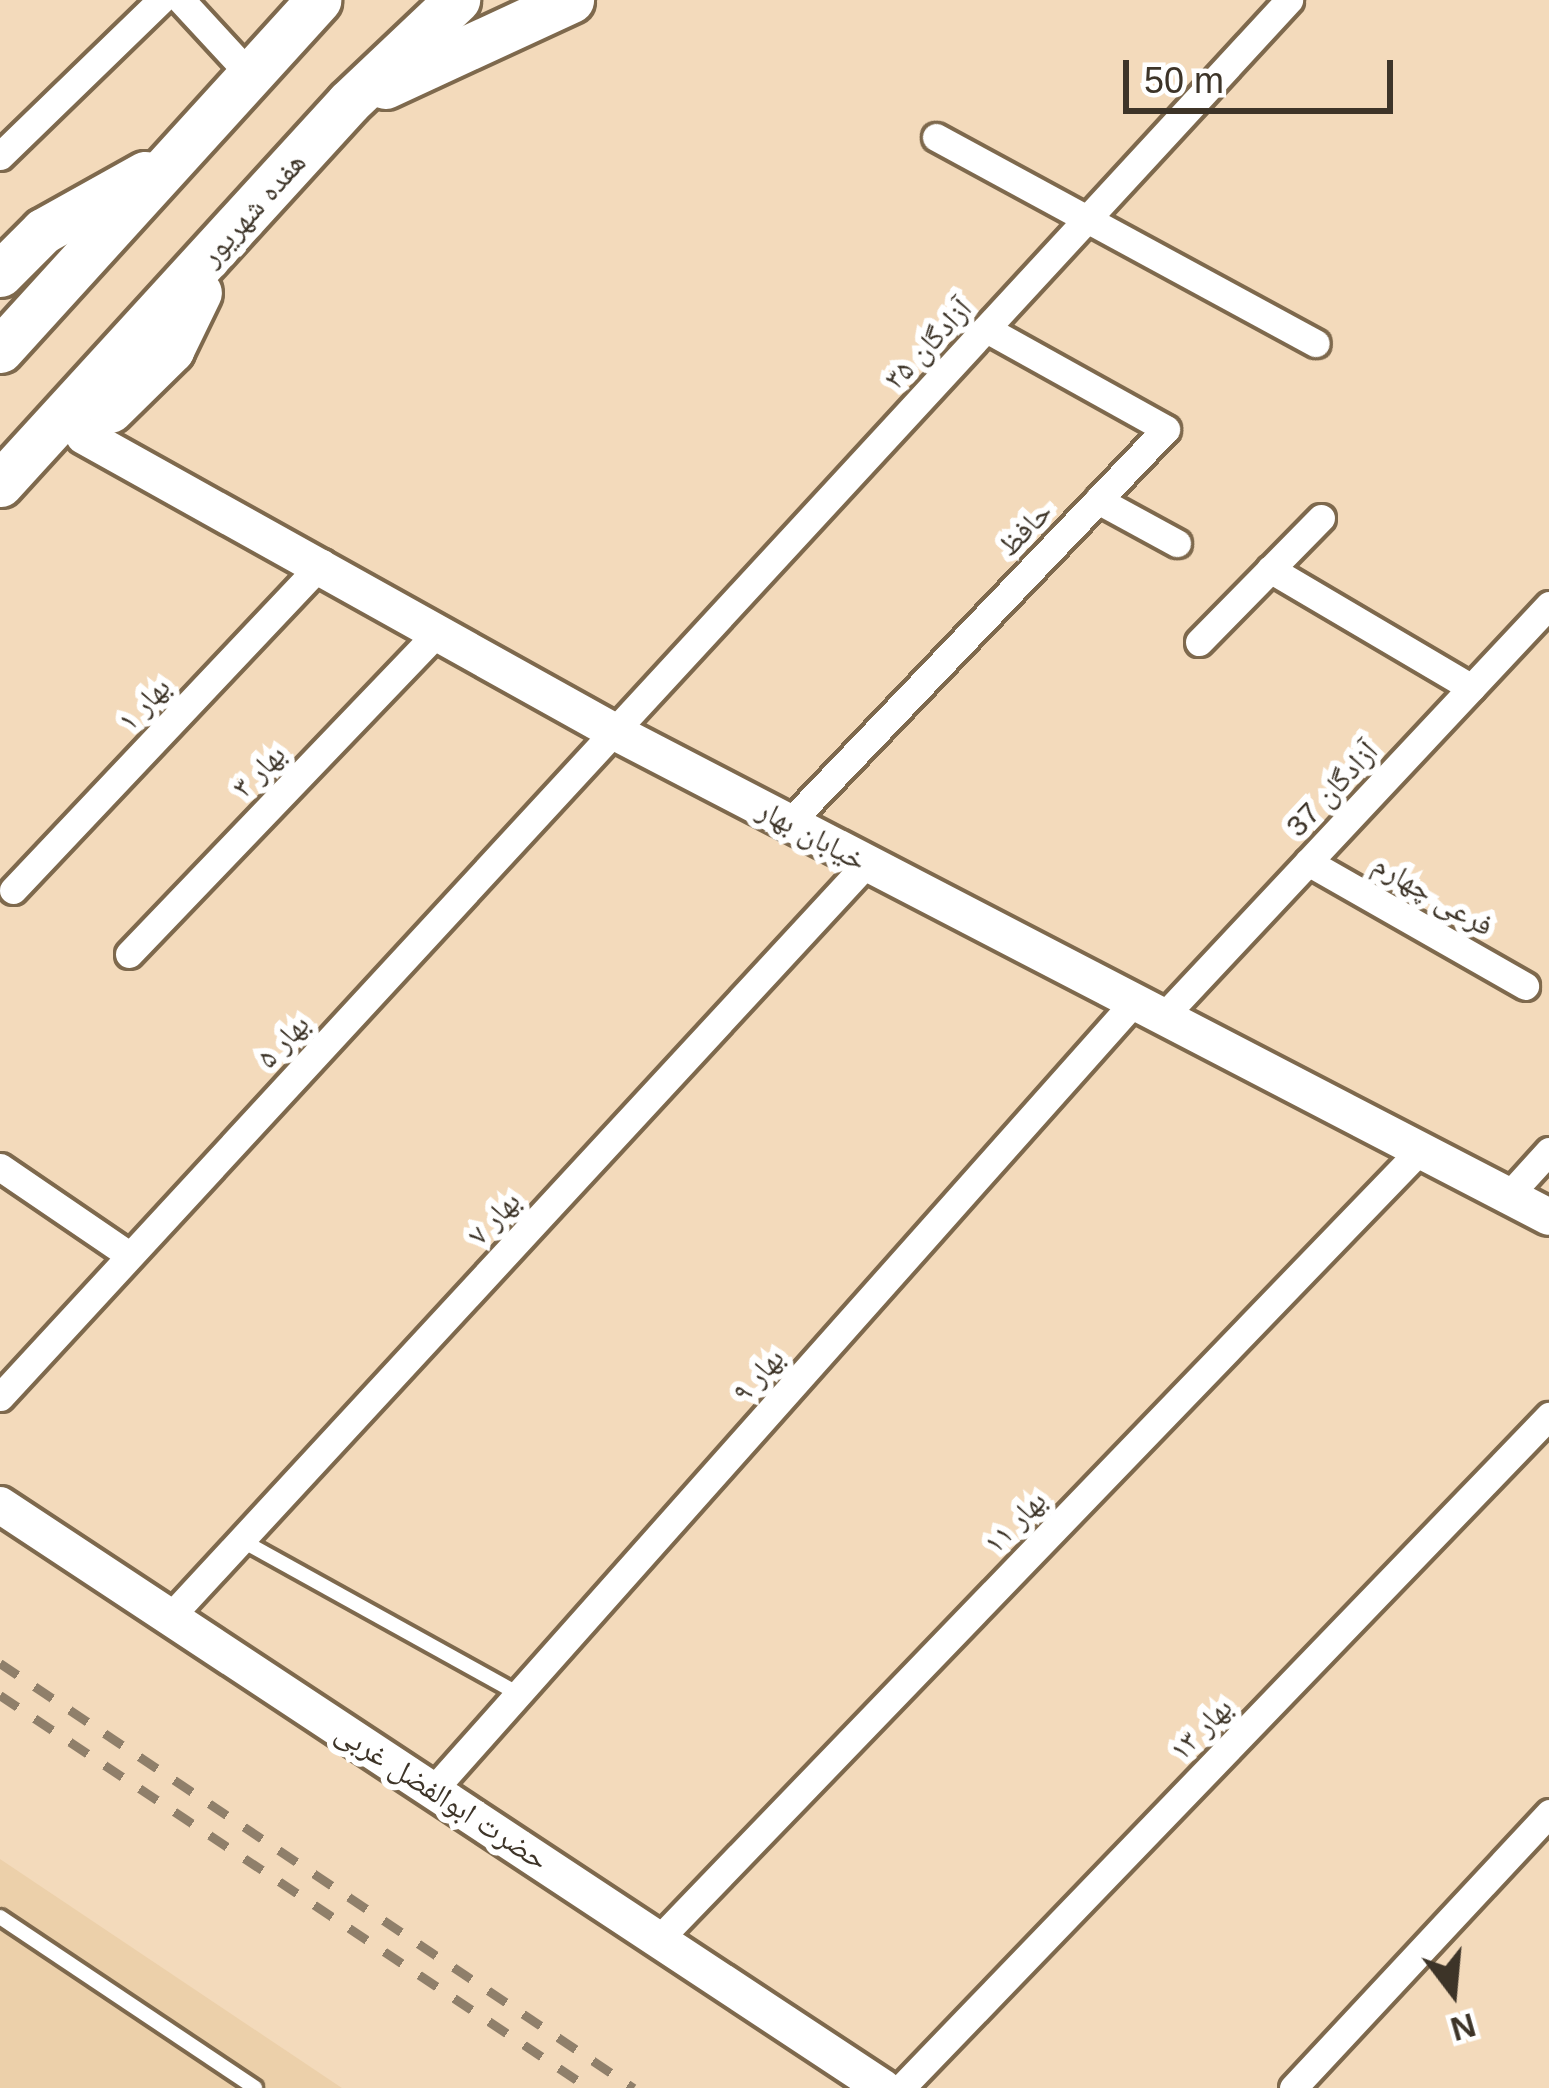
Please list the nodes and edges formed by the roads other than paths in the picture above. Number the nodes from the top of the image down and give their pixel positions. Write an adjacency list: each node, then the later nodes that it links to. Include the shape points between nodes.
1 (161, 0): 11 (street)
2 (181, 0): 7 (street)
3 (318, 0): 7 (main road)
4 (457, 0): 8 (main road, هفده شهریور)
5 (571, 0): 8 (main road)
6 (1289, 0): 12 (street, آزادگان ۳۵)
7 (252, 77): 10 (main road)
8 (349, 102): 17 (main road, هفده شهریور)
9 (936, 136): 12 (street)
10 (179, 154): 13 (main road, via 43,231); 16 (main road)
11 (0, 155)
12 (1090, 217): 14 (street, آزادگان ۳۵); 15 (street)
13 (0, 274)
14 (986, 329): 19 (street, حافظ, via 1166,429); 29 (street, آزادگان ۳۵)
15 (1316, 343)
16 (0, 350)
17 (70, 432): 18 (main road); 21 (main road); 23 (street, خیابان بهار)
18 (0, 484)
19 (1098, 500): 22 (street); 30 (street, حافظ)
20 (1321, 518): 24 (street)
21 (0, 519)
22 (1177, 543)
23 (322, 563): 26 (street, خیابان بهار); 33 (street, بهار ۱)
24 (1270, 569): 27 (street); 28 (street)
25 (1549, 605): 28 (street, آزادگان 37)
26 (437, 633): 29 (street, خیابان بهار); 34 (street, بهار ۳)
27 (1199, 642)
28 (1472, 688): 31 (street, آزادگان 37)
29 (616, 732): 30 (street, خیابان بهار); 42 (street, بهار ۵)
30 (789, 823): 32 (street, خیابان بهار)
31 (1308, 862): 35 (street, فرعی چهارم); 36 (street, آزادگان 37)
32 (867, 863): 36 (street, خیابان بهار); 46 (street, بهار ۷)
33 (13, 890)
34 (129, 954)
35 (1525, 986)
36 (1148, 1010): 37 (street, خیابان بهار); 48 (street, بهار ۹)
37 (1420, 1150): 40 (street, خیابان بهار); 52 (street, بهار ۱۱)
38 (1549, 1151): 40 (street)
39 (0, 1167): 42 (street)
40 (1508, 1196): 41 (street, خیابان بهار)
41 (1549, 1217)
42 (129, 1255): 43 (street, بهار ۵)
43 (0, 1397)
44 (1549, 1415): 55 (street, بهار ۱۳)
45 (0, 1504): 47 (street, حضرت ابوالفضل غربی)
46 (241, 1540): 47 (street, بهار ۷); 48 (lane)
47 (170, 1617): 49 (street, حضرت ابوالفضل غربی)
48 (519, 1694): 49 (street, بهار ۹)
49 (433, 1790): 52 (street, حضرت ابوالفضل غربی)
50 (1549, 1813): 56 (street)
51 (0, 1917): 53 (lane)
52 (658, 1940): 54 (street, حضرت ابوالفضل غربی)
53 (255, 2088)
54 (883, 2088)
55 (901, 2088)
56 (1293, 2088)

